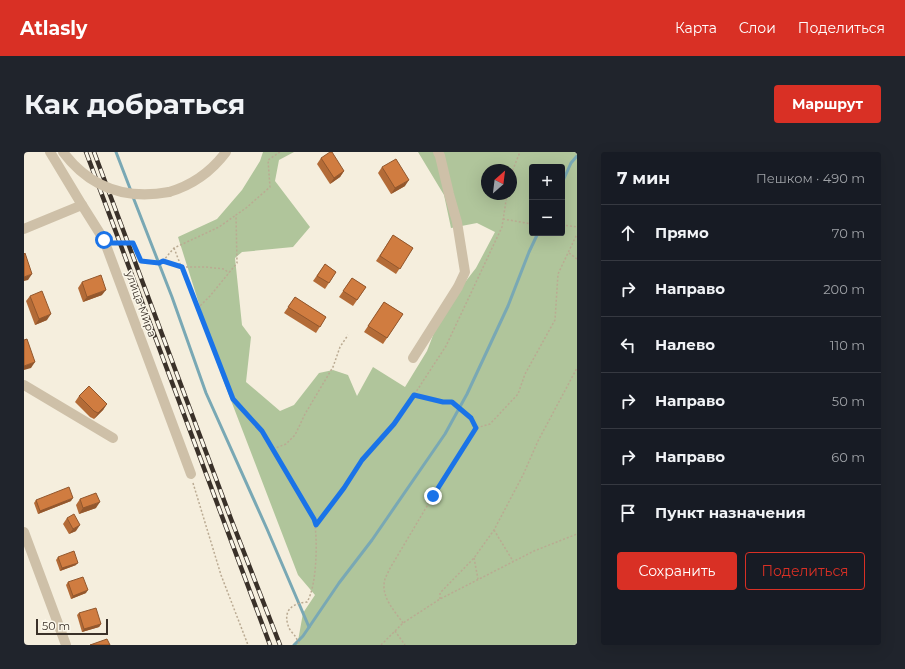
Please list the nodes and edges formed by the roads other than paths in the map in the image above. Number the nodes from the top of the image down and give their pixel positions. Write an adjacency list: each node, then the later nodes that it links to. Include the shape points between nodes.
1 (50, 152): 5 (street, улица Мира)
2 (64, 152): 3 (street, bridge, via 80,171 100,184 134,195 151,195 180,189 201,178)
3 (226, 152)
4 (438, 152): 7 (street, via 457,222 464,272 458,287)
5 (82, 205): 6 (street); 10 (street, улица Мира, via 106,243)
6 (24, 229)
7 (413, 358)
8 (24, 385): 9 (street)
9 (113, 438)
10 (190, 474)
11 (24, 532): 12 (street)
12 (66, 645)

